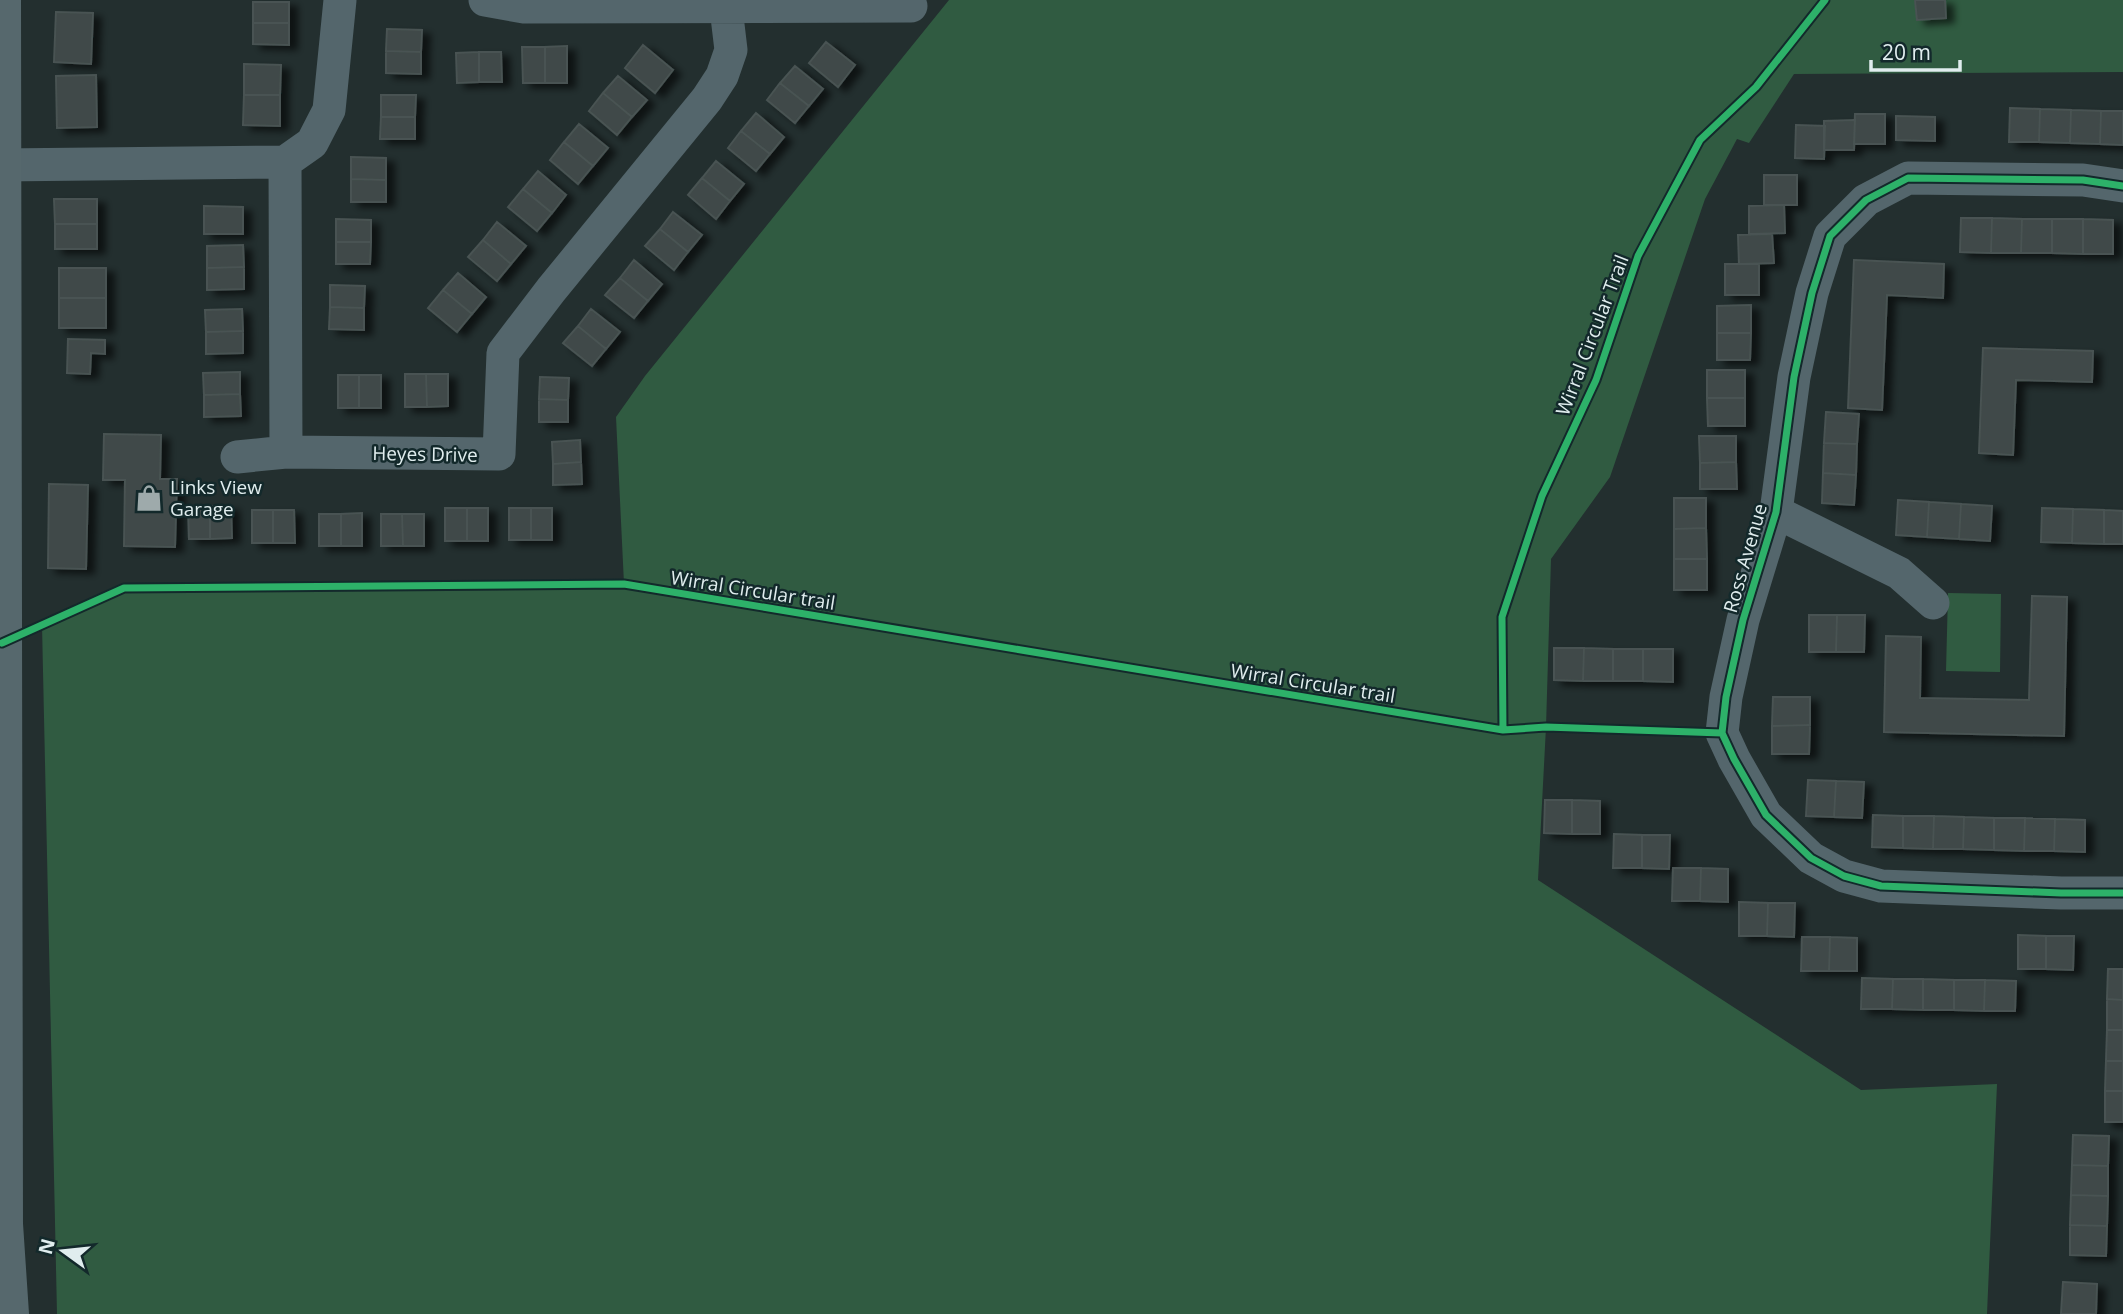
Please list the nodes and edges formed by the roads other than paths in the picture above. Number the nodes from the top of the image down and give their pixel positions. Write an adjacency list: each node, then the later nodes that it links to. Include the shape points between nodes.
1 (2, 0): 7 (main road)
2 (340, 0): 6 (street, via 329,110 312,143)
3 (485, 0): 5 (street, via 524,7)
4 (911, 6): 5 (street)
5 (726, 8): 9 (street, Heyes Drive, via 731,50 722,76 503,353 499,454)
6 (285, 162): 7 (street); 9 (street)
7 (1, 165): 14 (main road, via 4,1223)
8 (2123, 186): 11 (street, Ross Avenue, via 2083,180 1908,178 1866,200 1830,236 1812,293 1794,377)
9 (286, 453): 10 (street)
10 (237, 457)
11 (1776, 512): 12 (street, via 1899,573); 13 (street, Ross Avenue, via 1743,620 1723,733 1766,815 1811,858 1844,876 1881,886)
12 (1933, 603)
13 (2123, 893)
14 (10, 1314)

